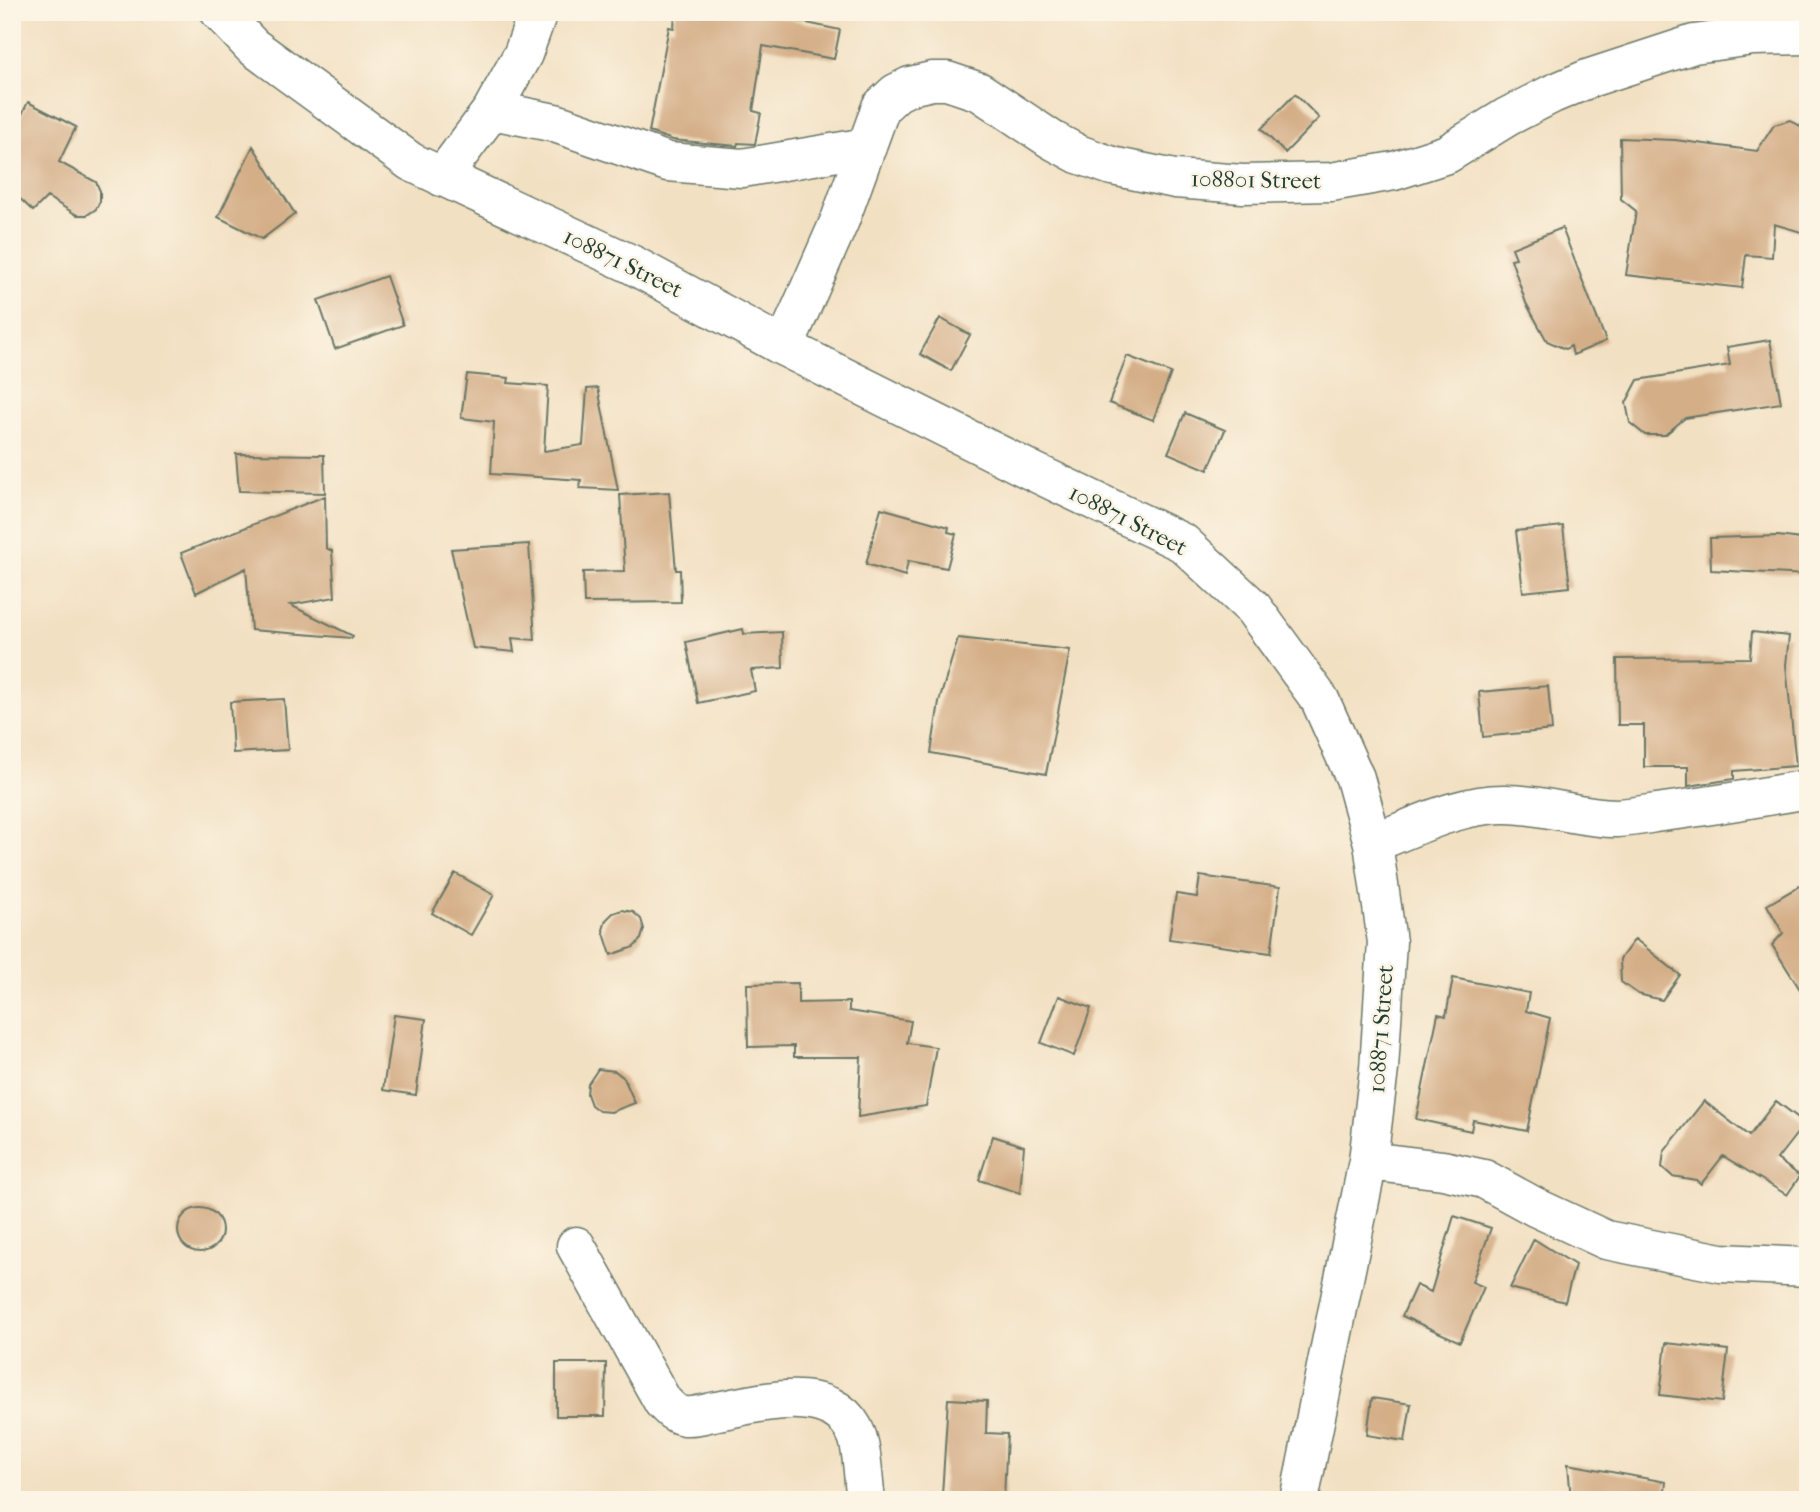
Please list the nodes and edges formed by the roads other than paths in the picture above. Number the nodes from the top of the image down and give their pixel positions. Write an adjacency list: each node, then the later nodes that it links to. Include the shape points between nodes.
1 (220, 12): 6 (street, 108871 Street, via 252,47 411,162)
2 (538, 12): 4 (street, via 523,54)
3 (1808, 36): 5 (street, 108801 Street, via 1753,36 1694,44 1552,94 1447,154 1394,172 1331,182 1243,184 1175,179 1112,166 1052,141 980,92 947,81 932,80 896,93 881,107)
4 (492, 110): 5 (street, via 555,123 668,162 742,168); 6 (street)
5 (867, 147): 7 (street, 108801 Street)
6 (442, 177): 7 (street, 108871 Street, via 631,264)
7 (784, 347): 9 (street, 108871 Street, via 1183,543 1253,608 1320,700 1355,778)
8 (1808, 789): 9 (street, via 1619,818 1531,806 1476,806)
9 (1373, 843): 10 (street, 108871 Street, via 1387,942)
10 (1368, 1161): 12 (street, via 1484,1179 1606,1240 1721,1263); 14 (street, 108871 Street)
11 (576, 1246): 13 (street, via 671,1410 688,1417 774,1401 817,1402 835,1408 858,1437)
12 (1808, 1267)
13 (866, 1500)
14 (1299, 1500)

